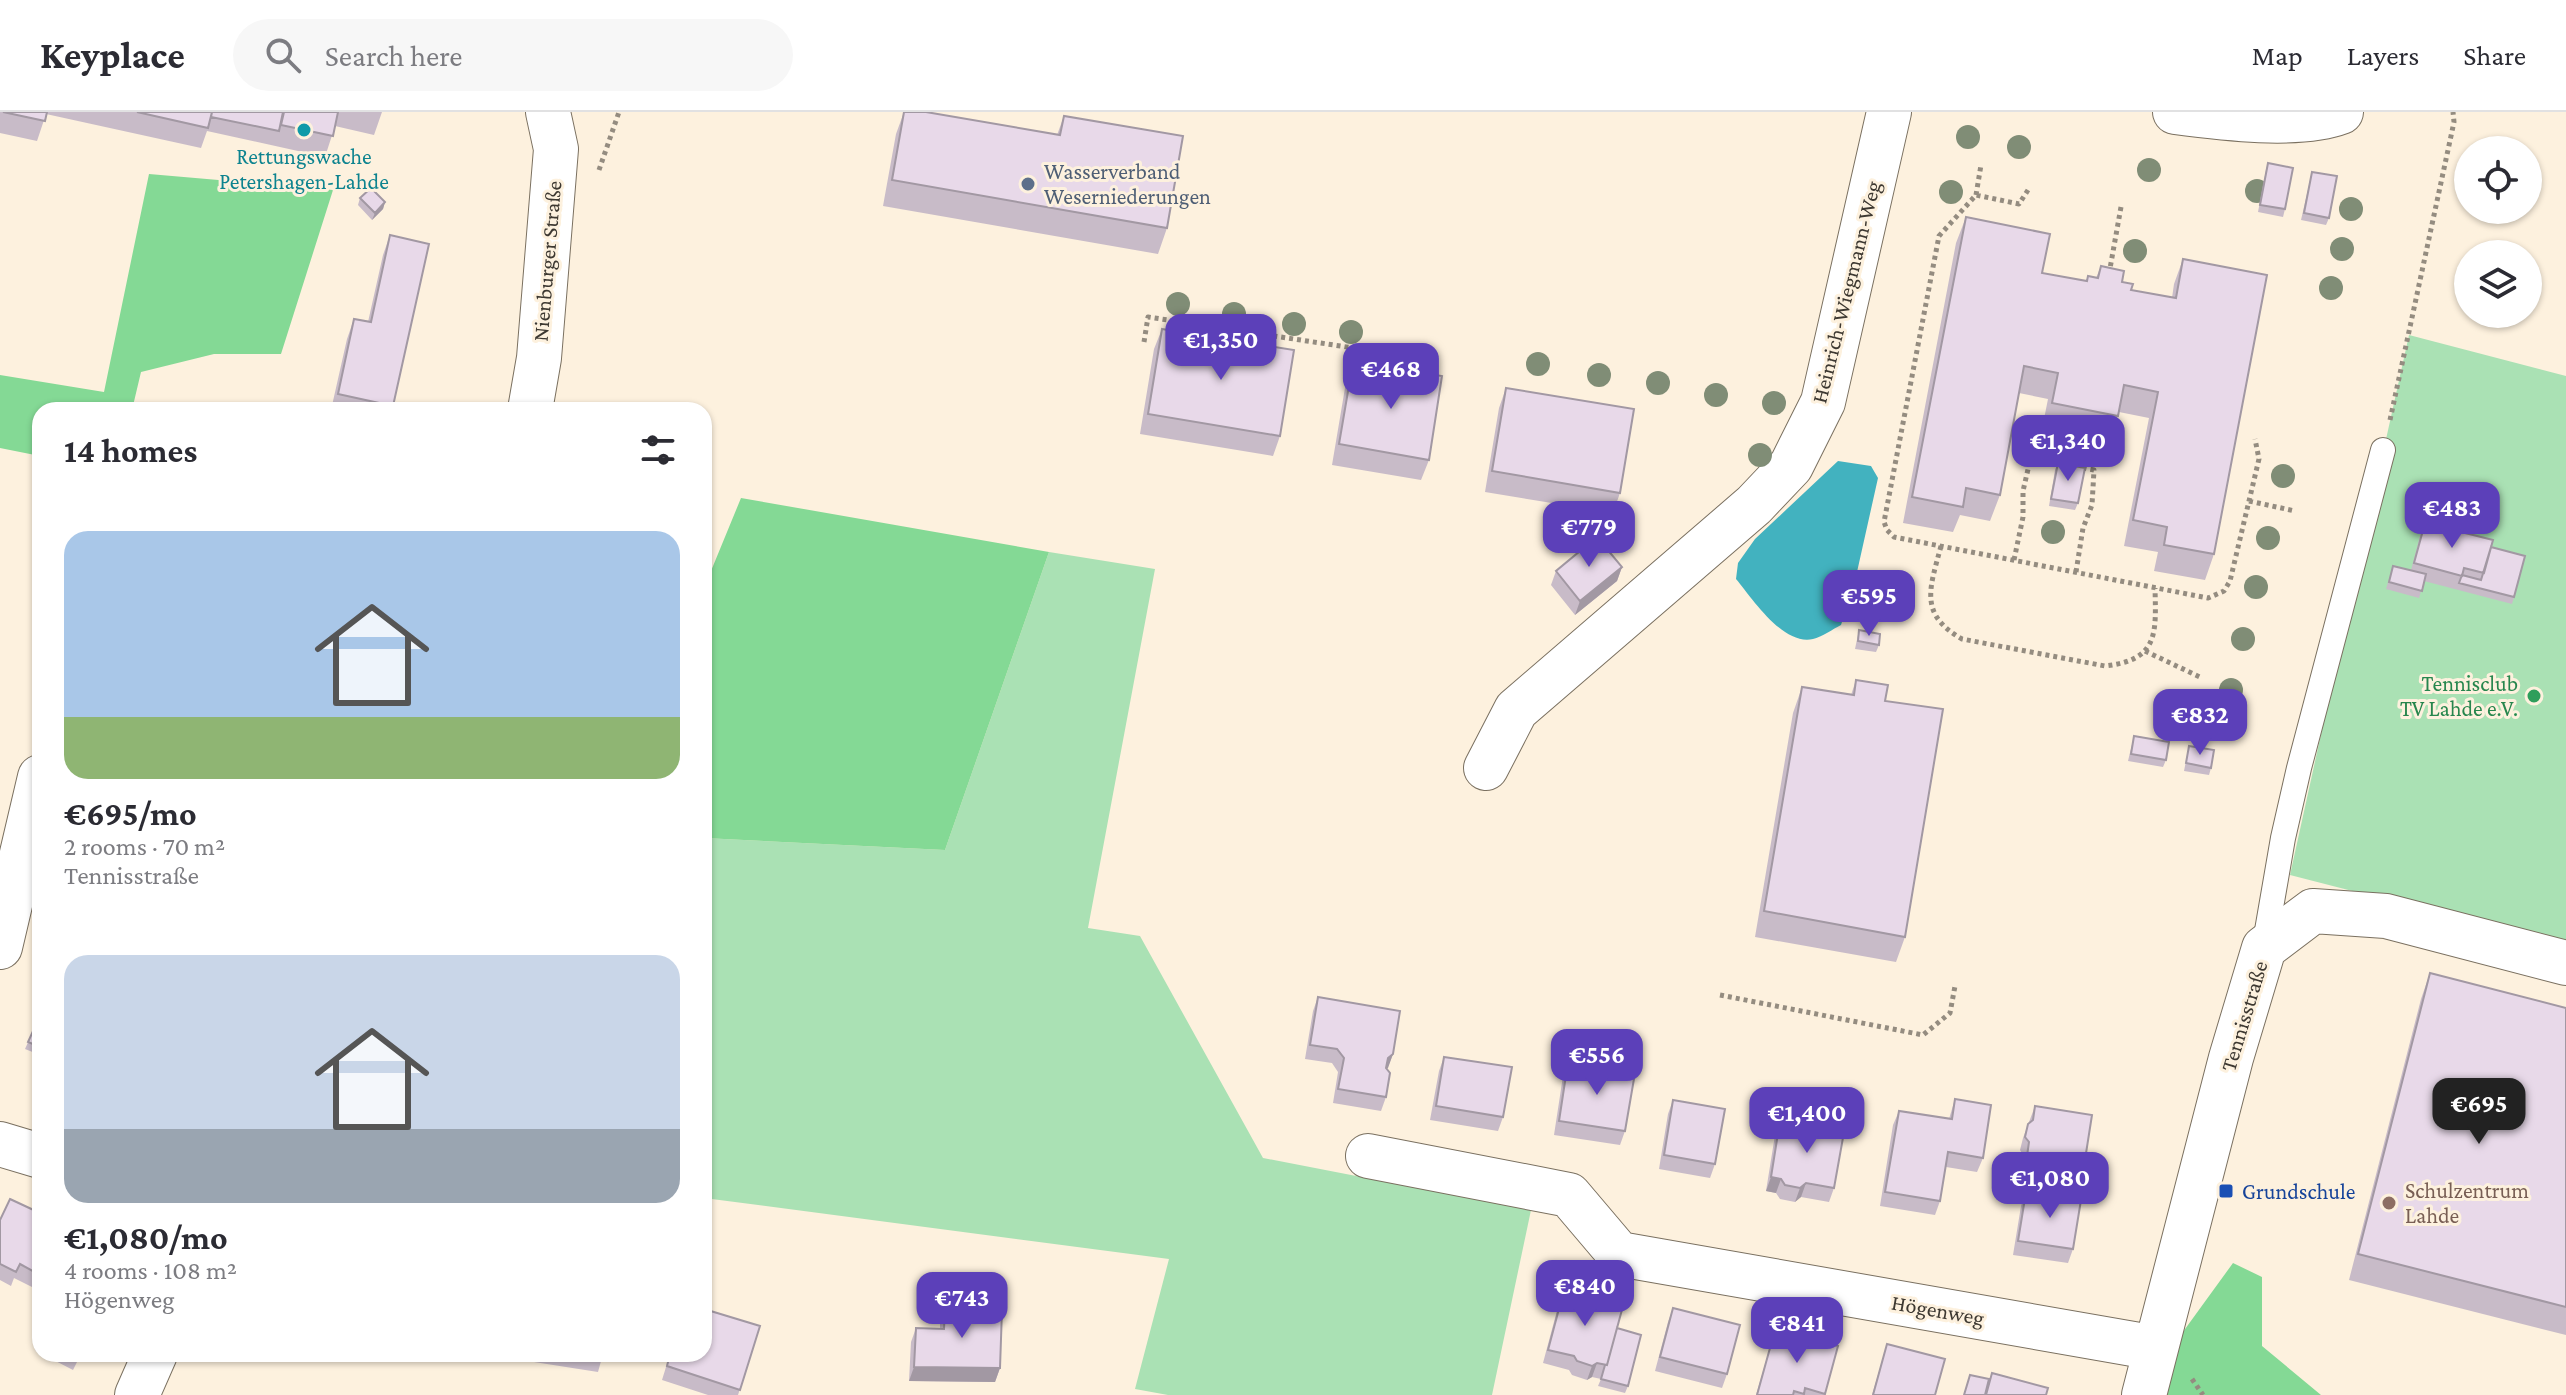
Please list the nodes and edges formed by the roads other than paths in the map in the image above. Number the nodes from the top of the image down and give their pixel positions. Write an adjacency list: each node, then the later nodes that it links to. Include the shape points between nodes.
1 (548, 112): 5 (street, Nienburger Straße, via 556,149)
2 (1889, 112): 7 (street, Heinrich-Wiegmann-Weg, via 1823,402 1791,466 1754,505 1516,710)
3 (2175, 112): 4 (street, via 2234,120 2325,118)
4 (2341, 112)
5 (531, 402)
6 (2383, 450): 10 (lane, via 2299,768)
7 (1486, 768)
8 (32, 811): 9 (street)
9 (0, 947)
10 (2264, 948): 11 (street, Tennisstraße, via 2313,911 2386,916); 15 (street, Tennisstraße)
11 (2566, 963)
12 (0, 1144): 13 (street)
13 (32, 1154)
14 (1368, 1156): 15 (street, Högenweg, via 1569,1195 1619,1254)
15 (2156, 1348): 16 (street, Tennisstraße)
16 (2144, 1395)

